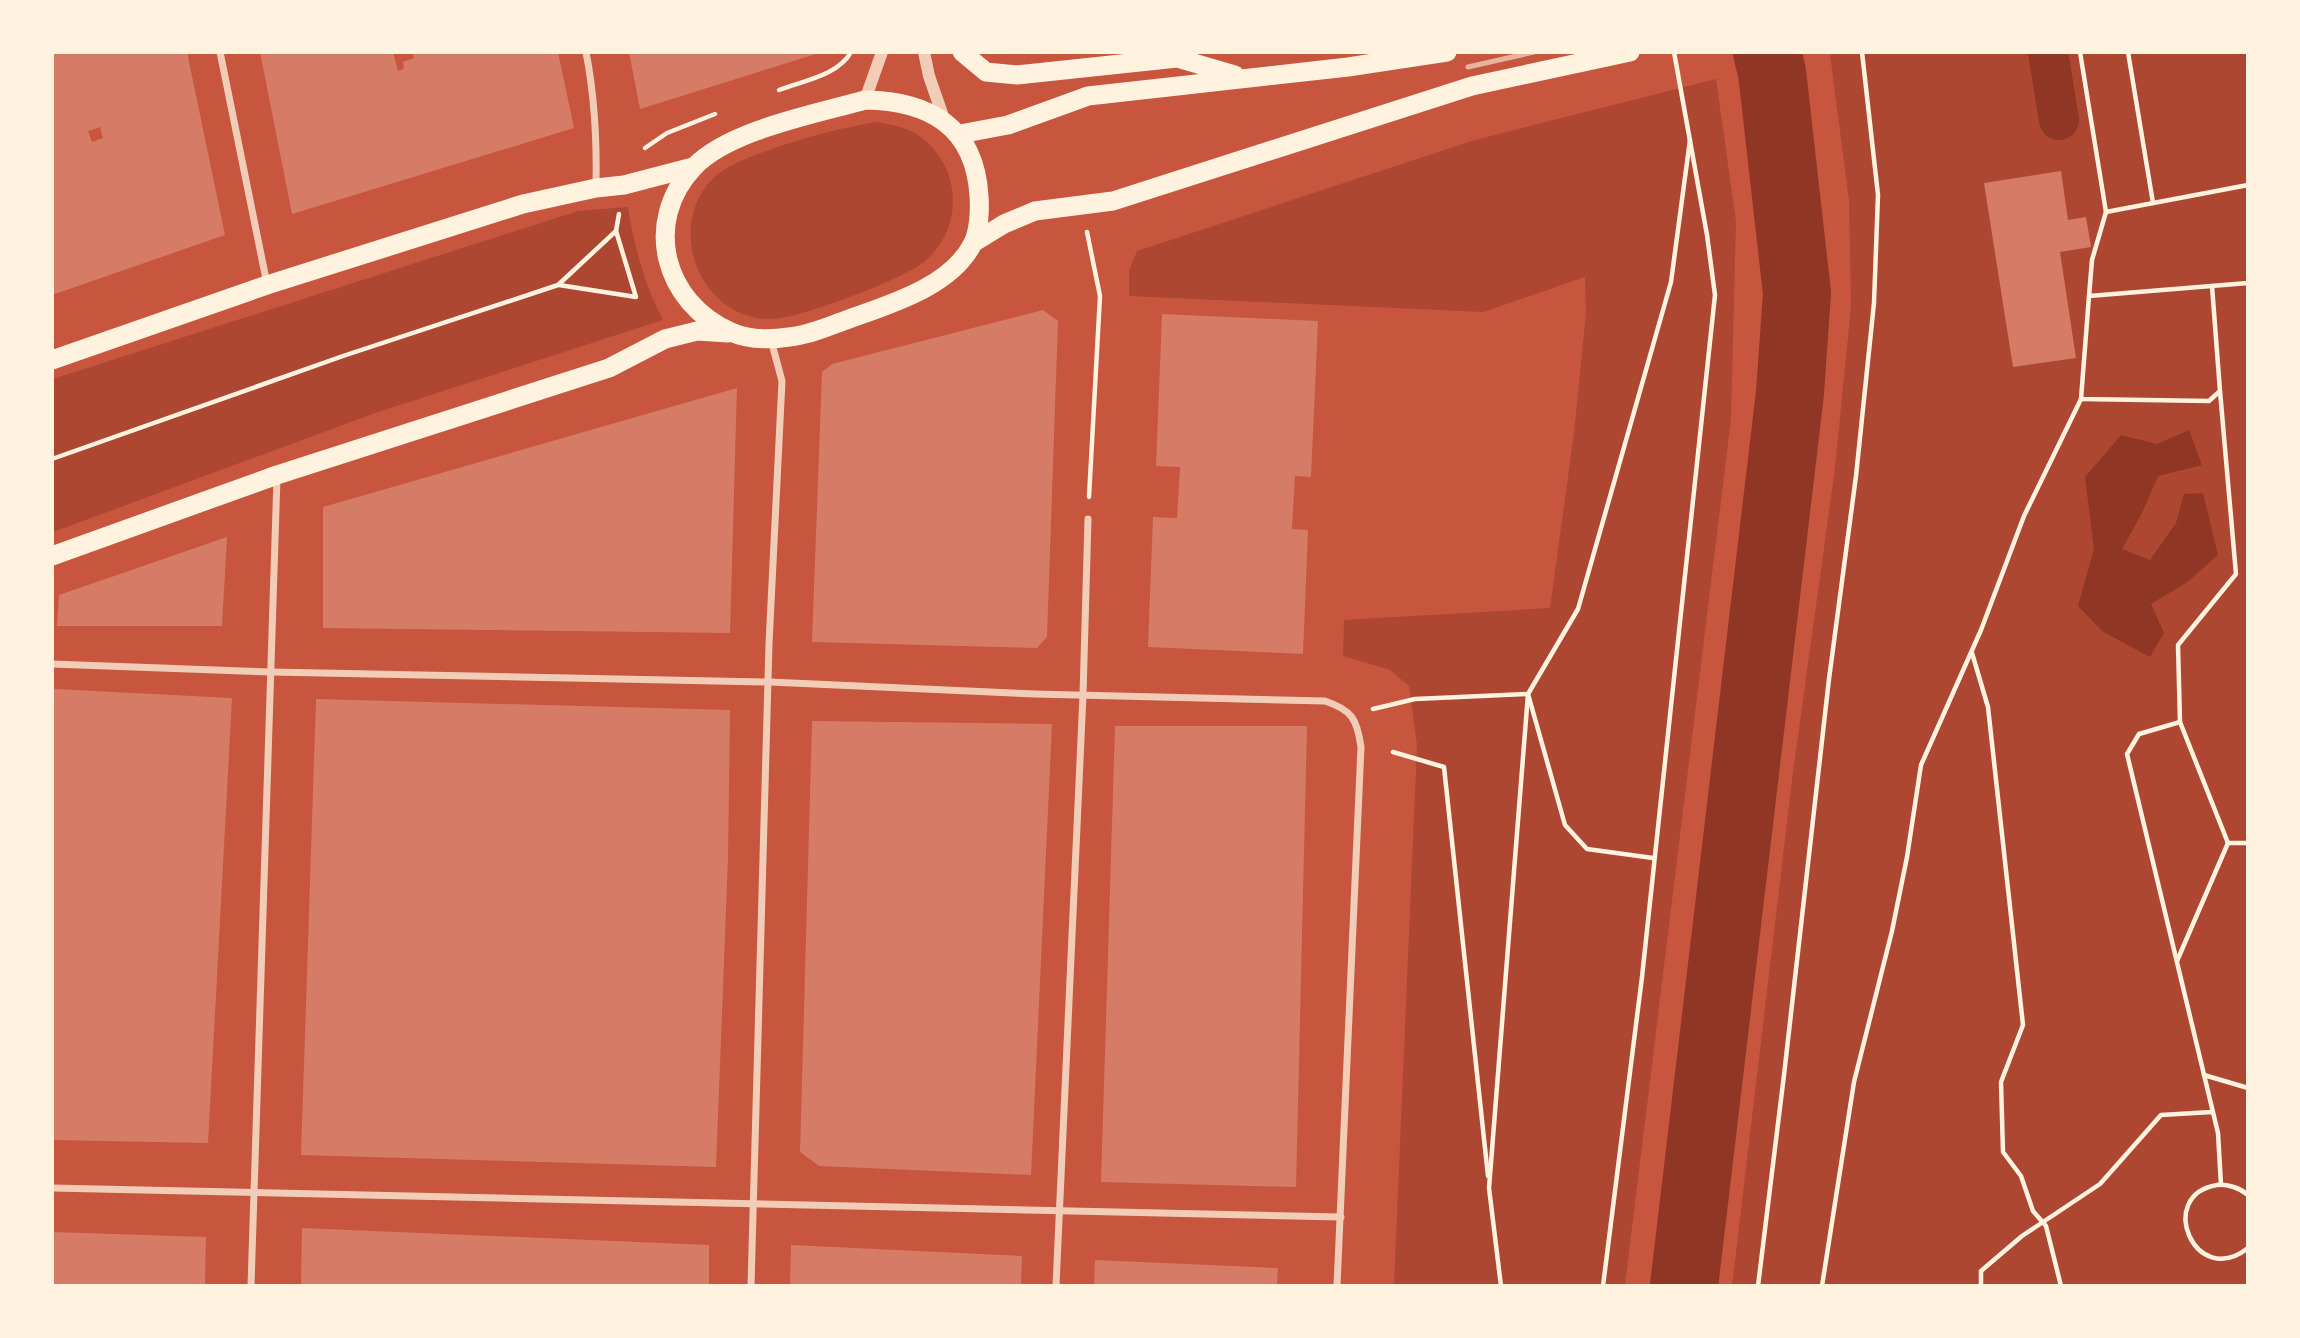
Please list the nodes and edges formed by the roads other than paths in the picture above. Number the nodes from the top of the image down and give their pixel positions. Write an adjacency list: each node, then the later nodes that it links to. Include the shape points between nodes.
1 (220, 52): 14 (street)
2 (586, 52): 12 (street, via 597,128)
3 (882, 52): 9 (street)
4 (924, 52): 10 (street, via 929,76)
5 (962, 52): 8 (highway, via 986,72 1017,75 1178,58)
6 (1447, 52): 8 (highway)
7 (1630, 52): 13 (highway, via 1472,86 1113,201 1035,211)
8 (1242, 77): 10 (highway, via 1088,96 1008,125)
9 (865, 100): 10 (highway, via 912,106); 11 (highway, via 751,132 718,146)
10 (952, 128): 13 (highway, via 978,178)
11 (693, 167): 12 (highway); 15 (highway, via 674,197 666,221 665,253 676,283 692,306)
12 (596, 188): 14 (highway, via 523,204)
13 (973, 243): 16 (highway, via 933,284 901,301 802,336)
14 (267, 285): 17 (highway)
15 (733, 333): 16 (highway); 18 (highway, via 698,331 665,339 609,368)
16 (771, 340): 23 (street, via 782,381)
17 (52, 359)
18 (276, 475): 20 (highway); 22 (street)
19 (1088, 519): 24 (street)
20 (52, 556)
21 (52, 664): 22 (street)
22 (271, 672): 23 (street); 26 (street)
23 (769, 682): 24 (street); 27 (street)
24 (1083, 695): 28 (street); 29 (street, via 1325,701 1352,715 1361,747)
25 (52, 1188): 26 (street)
26 (253, 1194): 27 (street); 30 (street)
27 (754, 1204): 28 (street); 31 (street)
28 (1060, 1210): 29 (street); 32 (street)
29 (1341, 1217): 33 (street)
30 (251, 1286)
31 (751, 1286)
32 (1056, 1286)
33 (1337, 1286)

